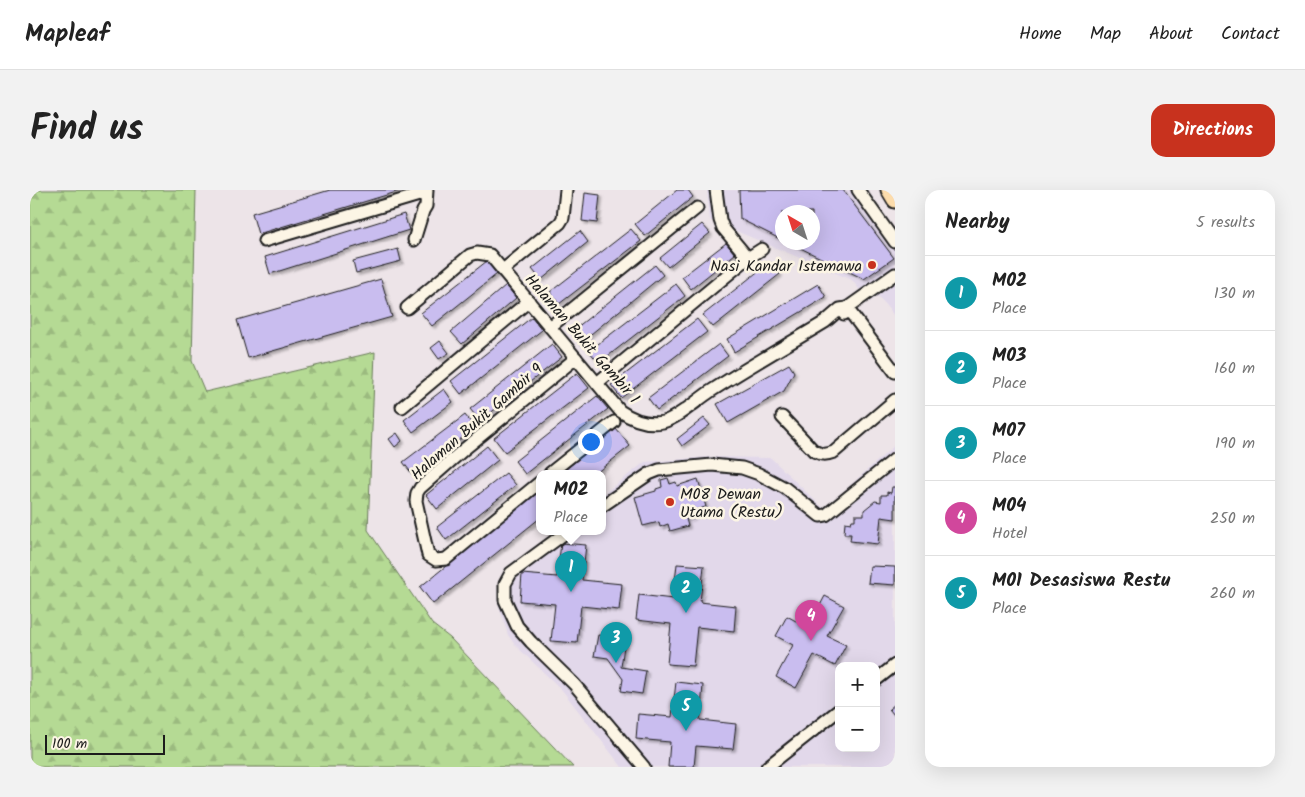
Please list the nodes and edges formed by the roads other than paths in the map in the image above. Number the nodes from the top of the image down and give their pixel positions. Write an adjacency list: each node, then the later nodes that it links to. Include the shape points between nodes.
1 (566, 190): 13 (street, via 560,223)
2 (716, 190): 12 (street, via 723,228)
3 (858, 190): 10 (street)
4 (888, 190): 6 (main road)
5 (424, 193): 8 (street); 9 (street)
6 (895, 200)
7 (697, 208): 18 (street)
8 (414, 240)
9 (264, 242)
10 (895, 242)
11 (762, 249): 12 (street)
12 (748, 258): 21 (street)
13 (503, 270): 15 (street, Halaman Bukit Gambir 1); 16 (street, Halaman Bukit Gambir 1, via 490,255 474,254)
14 (895, 274): 17 (street, Halaman Bukit Gambir 1)
15 (529, 301): 18 (street, Halaman Bukit Gambir 1); 23 (street)
16 (407, 308)
17 (847, 308): 20 (street); 21 (street, Halaman Bukit Gambir 1, via 840,309 825,322 665,421 630,418)
18 (550, 327): 19 (street, Halaman Bukit Gambir 1)
19 (576, 358): 21 (street, Halaman Bukit Gambir 1); 28 (street, Halaman Bukit Gambir 9, via 420,488 416,501 428,555 436,560 446,559)
20 (895, 372)
21 (597, 383)
22 (895, 400): 24 (street, via 827,455 814,451)
23 (402, 407)
24 (782, 417)
25 (614, 422): 27 (street)
26 (895, 458): 29 (street, via 826,516 820,516 785,488 759,474 742,468 712,465 659,470)
27 (554, 470)
28 (536, 485)
29 (606, 503)
30 (563, 535): 34 (street, via 508,577 504,593 508,610 517,626 574,684)
31 (895, 665): 32 (street)
32 (880, 677)
33 (835, 713): 35 (street)
34 (644, 767)
35 (767, 767)

